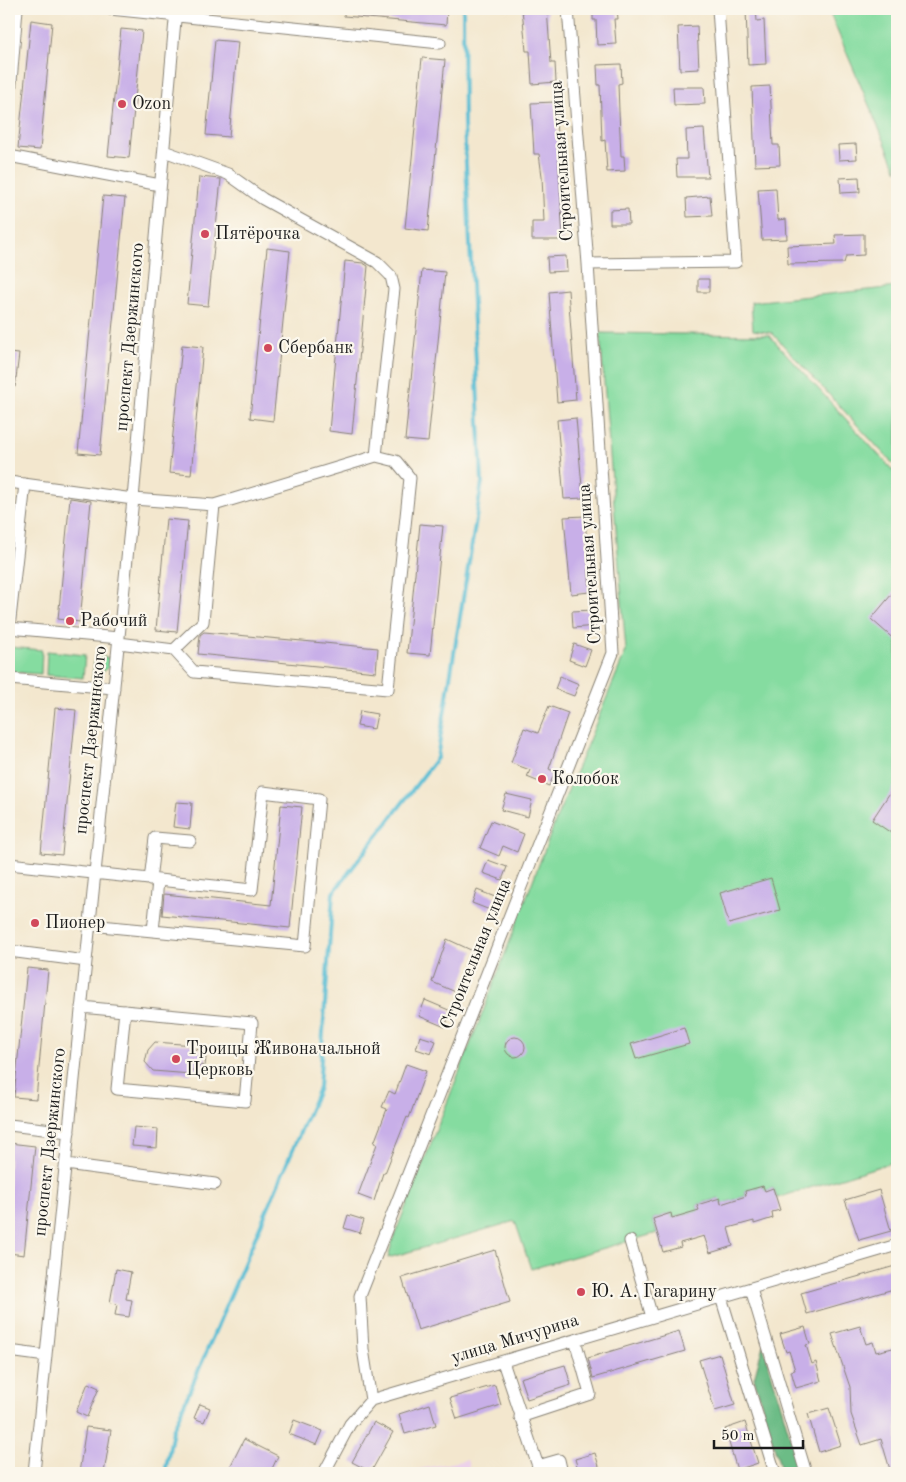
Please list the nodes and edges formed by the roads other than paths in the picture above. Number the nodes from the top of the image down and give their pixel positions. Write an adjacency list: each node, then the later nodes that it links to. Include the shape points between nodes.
1 (17, 9): 7 (street)
2 (110, 9): 5 (street)
3 (568, 9): 11 (street, Строительная улица)
4 (718, 9): 11 (street, via 736,262)
5 (175, 12): 6 (street); 8 (street, проспект Дзержинского)
6 (440, 43)
7 (9, 106)
8 (164, 150): 10 (street, проспект Дзержинского); 12 (street, via 228,174 263,199 377,262 391,276 394,289)
9 (9, 156): 10 (street)
10 (160, 186): 15 (street, проспект Дзержинского)
11 (588, 264): 45 (street, Строительная улица, via 613,653 360,1296 363,1349)
12 (376, 456): 16 (street); 19 (street, via 396,460 410,478 388,689 194,672)
13 (9, 482): 14 (street)
14 (25, 484): 15 (street); 17 (street)
15 (133, 499): 16 (street); 18 (street, проспект Дзержинского)
16 (214, 505): 19 (street, via 203,622)
17 (9, 628): 18 (street)
18 (119, 641): 19 (street); 21 (street, проспект Дзержинского)
19 (174, 650)
20 (9, 679): 21 (street)
21 (114, 688): 24 (street, проспект Дзержинского)
22 (190, 841): 25 (street, via 155,838)
23 (9, 864): 24 (street)
24 (95, 875): 25 (street); 26 (street, проспект Дзержинского)
25 (154, 881): 27 (street); 27 (street, via 252,890 263,792 319,799 305,946)
26 (90, 925): 27 (street); 29 (street, проспект Дзержинского)
27 (153, 931)
28 (9, 951): 29 (street)
29 (86, 961): 30 (street, проспект Дзержинского)
30 (82, 1007): 31 (street); 33 (street, проспект Дзержинского)
31 (125, 1012): 31 (street, via 117,1089 245,1101 252,1023)
32 (9, 1124): 33 (street)
33 (69, 1132): 34 (street, проспект Дзержинского)
34 (66, 1164): 35 (street); 43 (street, проспект Дзержинского)
35 (215, 1184)
36 (630, 1241): 40 (street)
37 (897, 1245): 38 (street, улица Мичурина)
38 (751, 1288): 39 (street, улица Мичурина); 51 (street)
39 (721, 1297): 40 (street, улица Мичурина); 50 (street)
40 (652, 1317): 41 (street, улица Мичурина)
41 (574, 1340): 44 (street, улица Мичурина); 46 (street, via 590,1394)
42 (9, 1351): 43 (street)
43 (46, 1356): 47 (street, проспект Дзержинского)
44 (503, 1362): 45 (street, улица Мичурина); 46 (street)
45 (371, 1400): 48 (street, via 350,1424)
46 (520, 1417): 49 (street, via 538,1466 558,1460)
47 (34, 1473)
48 (324, 1473)
49 (562, 1473)
50 (775, 1473)
51 (806, 1473)

